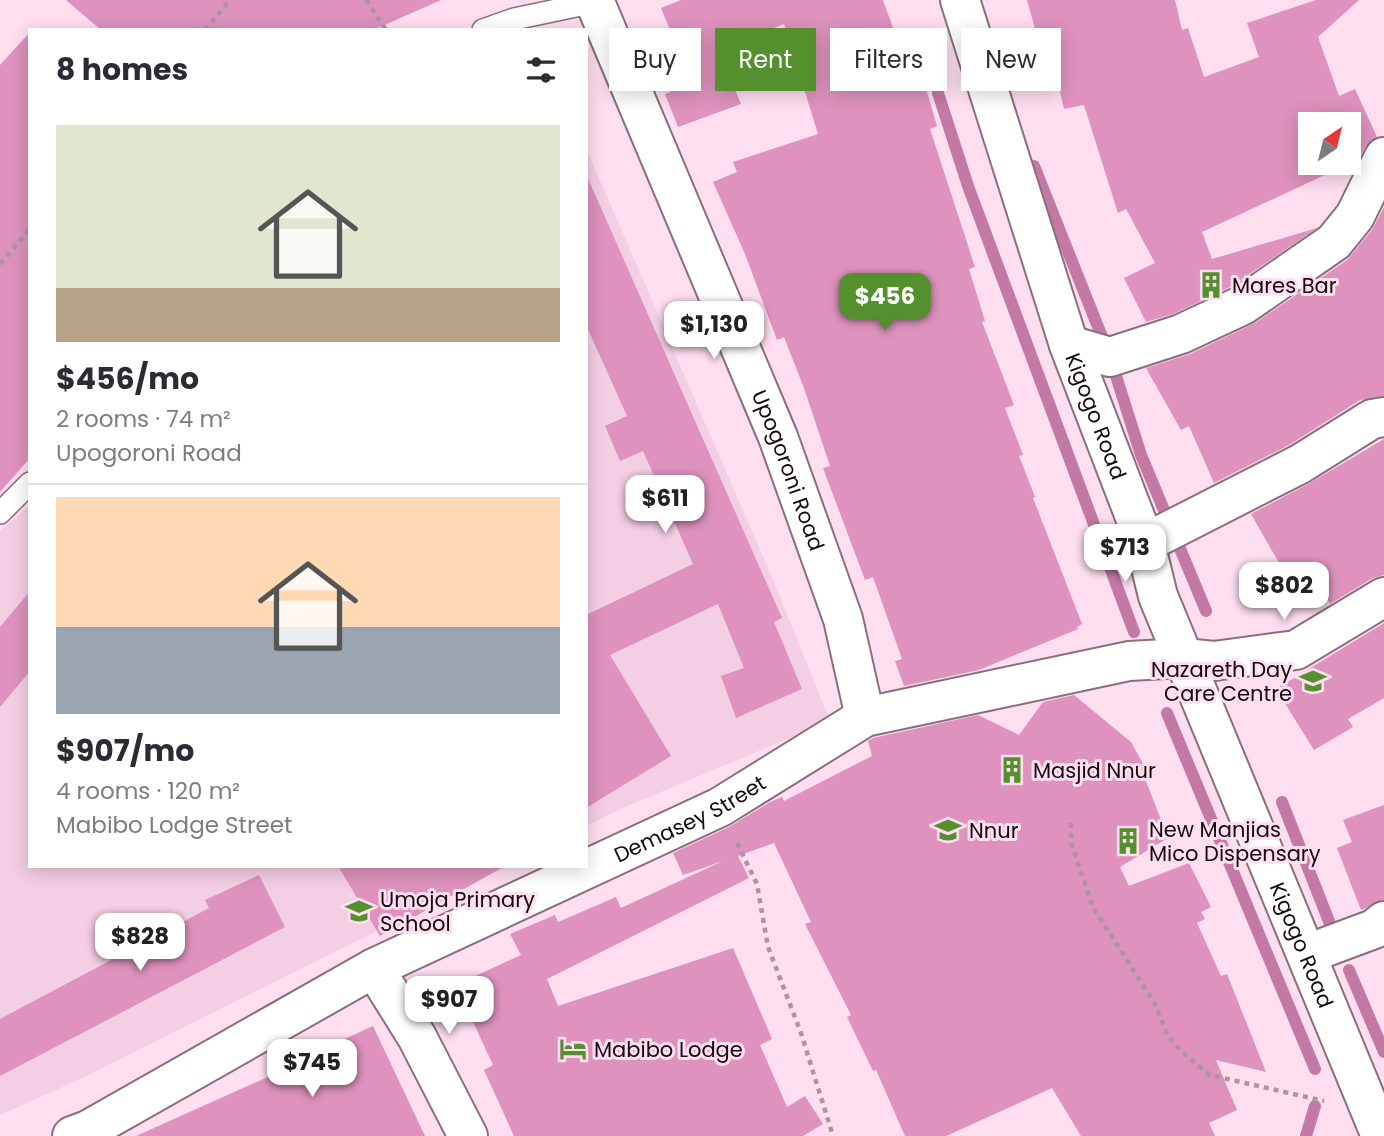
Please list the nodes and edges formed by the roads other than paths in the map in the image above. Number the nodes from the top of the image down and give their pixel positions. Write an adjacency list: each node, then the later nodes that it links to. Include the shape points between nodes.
1 (960, 0): 5 (street, Kigogo Road)
2 (595, 1): 3 (lane); 12 (street, Upogoroni Road, via 778,437 843,619)
3 (489, 28)
4 (1384, 157): 5 (street, via 1355,216 1334,242 1243,305 1181,334 1110,357)
5 (1069, 345): 9 (street, Kigogo Road)
6 (1384, 417): 9 (street, via 1372,419 1300,464)
7 (28, 485): 8 (lane)
8 (0, 513)
9 (1144, 543): 11 (street, Kigogo Road, via 1158,596)
10 (1384, 597): 11 (street, Demasey Street, via 1296,650 1214,661)
11 (1184, 658): 12 (street, Demasey Street, via 1129,660); 14 (street, Kigogo Road)
12 (865, 717): 15 (street, Demasey Street, via 720,807)
13 (1384, 921): 14 (street)
14 (1307, 954): 16 (street, Kigogo Road)
15 (374, 968): 17 (street, Demasey Street); 18 (street, via 417,1037)
16 (1377, 1126)
17 (84, 1134)
18 (468, 1136)

